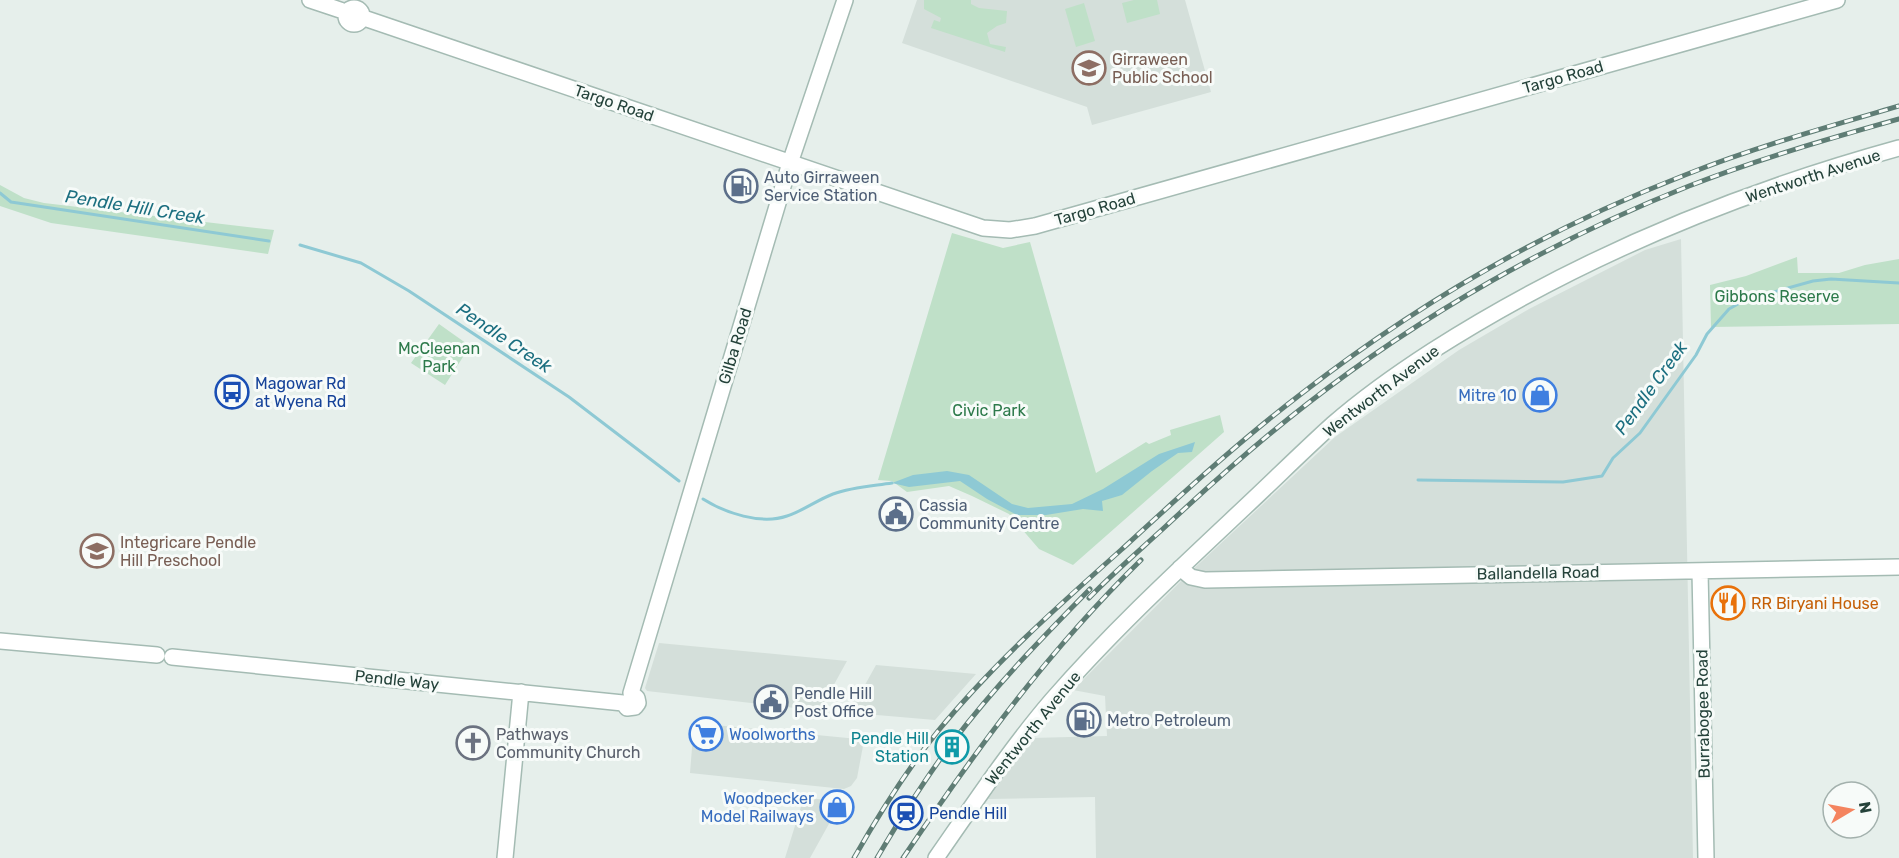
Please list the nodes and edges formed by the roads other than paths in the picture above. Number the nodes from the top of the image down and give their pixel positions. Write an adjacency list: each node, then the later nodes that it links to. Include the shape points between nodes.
1 (310, 0): 5 (street, Targo Road)
2 (845, 0): 5 (street, Gilba Road)
3 (1838, 0): 5 (street, Targo Road, via 1015,230 983,228)
4 (1899, 148): 7 (street, Wentworth Avenue, via 1806,175 1659,231 1470,328 1335,422)
5 (790, 163): 11 (street, Gilba Road)
6 (1899, 567): 8 (street, Ballandella Road)
7 (1180, 568): 8 (street, Ballandella Road, via 1191,577 1205,580); 13 (street, Wentworth Avenue, via 1050,702)
8 (1700, 571): 14 (street, Burrabogee Road)
9 (0, 641): 10 (street, Pendle Way)
10 (521, 692): 11 (street, Pendle Way); 12 (street)
11 (627, 698)
12 (505, 858)
13 (936, 858)
14 (1706, 858)

